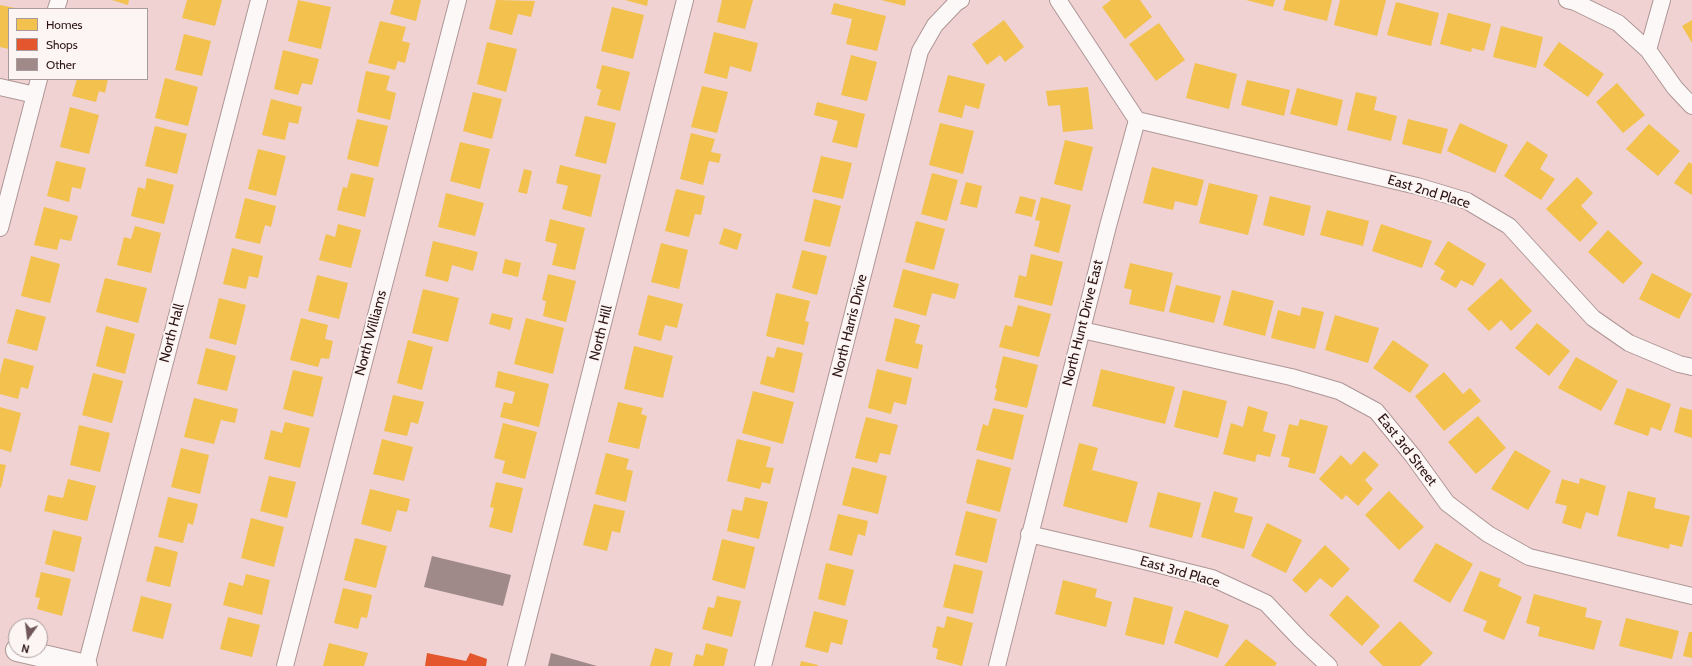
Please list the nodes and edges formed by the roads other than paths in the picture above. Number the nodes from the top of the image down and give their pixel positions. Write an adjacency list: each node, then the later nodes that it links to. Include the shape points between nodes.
1 (259, 0): 20 (street, North Hall)
2 (458, 0): 21 (street, North Williams)
3 (685, 0): 22 (street, North Hill)
4 (962, 0): 23 (street, North Harris Drive, via 956,2 936,25 920,51)
5 (1058, 0): 13 (street)
6 (1566, 0): 8 (street, via 1618,23)
7 (1662, 0): 8 (street)
8 (1648, 50): 12 (street, via 1675,88)
9 (39, 80): 11 (street)
10 (0, 87): 11 (street)
11 (35, 95): 14 (street)
12 (1692, 106)
13 (1137, 120): 15 (street, North Hunt Drive East); 16 (street, East 2nd Place, via 1418,186 1466,201 1509,226 1593,318 1629,343)
14 (0, 228)
15 (1082, 330): 17 (street, North Hunt Drive East); 18 (street, East 3rd Street, via 1291,377 1339,391 1376,411 1447,503 1488,534 1529,557)
16 (1692, 367)
17 (1029, 534): 24 (street, North Hunt Drive East); 25 (street, East 3rd Place, via 1212,578 1266,603)
18 (1692, 596)
19 (48, 657): 20 (main road)
20 (86, 666)
21 (285, 666)
22 (516, 666)
23 (763, 666)
24 (997, 666)
25 (1329, 666)

